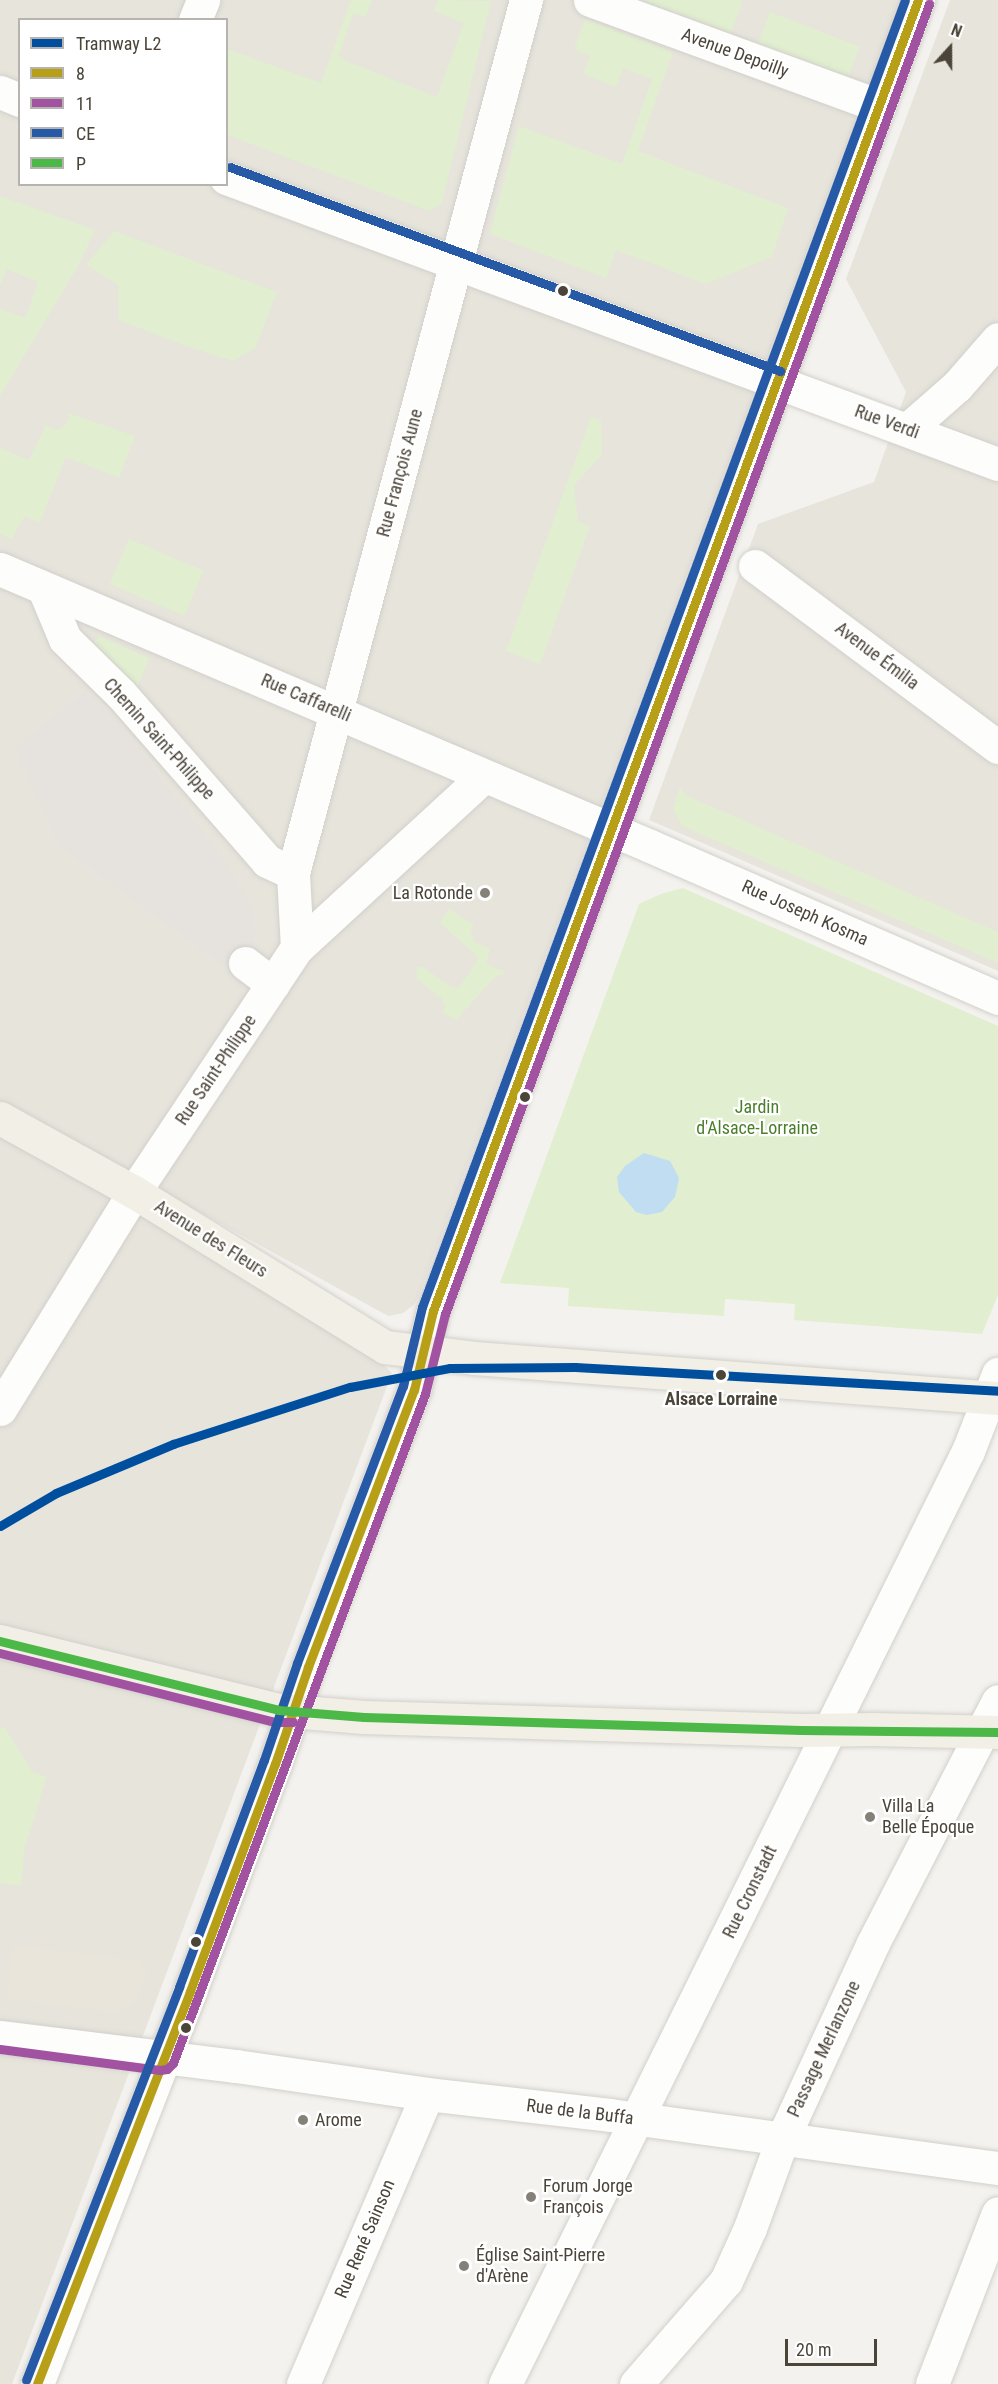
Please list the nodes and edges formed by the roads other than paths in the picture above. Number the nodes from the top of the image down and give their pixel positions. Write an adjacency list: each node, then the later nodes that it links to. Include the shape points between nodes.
1 (203, 0): 5 (street)
2 (526, 0): 10 (street, Rue François Aune)
3 (590, 0): 8 (street, Avenue Depoilly)
4 (918, 0): 8 (street)
5 (196, 18)
6 (0, 93): 7 (street)
7 (18, 99)
8 (879, 106): 12 (street)
9 (228, 179): 10 (street, Rue Verdi)
10 (457, 264): 12 (street, Rue Verdi); 18 (street, Rue François Aune)
11 (998, 339): 13 (street, via 957,386)
12 (776, 382): 13 (street, Rue Verdi); 21 (street)
13 (908, 429): 14 (street, Rue Verdi)
14 (998, 464)
15 (755, 566): 19 (street, Avenue Émilia)
16 (0, 568): 17 (street, Rue Caffarelli)
17 (44, 589): 18 (street, Rue Caffarelli); 22 (street, Chemin Saint-Philippe, via 65,639 121,694 267,861)
18 (335, 710): 20 (street, Rue Caffarelli); 22 (street, Rue François Aune)
19 (998, 747)
20 (484, 776): 21 (street, Rue Caffarelli); 23 (street, Rue Saint-Philippe)
21 (611, 830): 26 (street, Rue Joseph Kosma); 29 (street, via 434,1311)
22 (293, 873): 23 (street, Rue François Aune)
23 (297, 948): 25 (street, Rue Saint-Philippe)
24 (245, 963): 25 (street)
25 (273, 984): 28 (street, Rue Saint-Philippe)
26 (998, 998)
27 (0, 1118): 28 (main road, Avenue des Fleurs)
28 (134, 1192): 29 (main road, Avenue des Fleurs, via 385,1347); 31 (street, Rue Saint-Philippe)
29 (423, 1352): 30 (main road, Avenue des Fleurs); 34 (street, via 414,1390)
30 (995, 1390): 35 (street, Rue Cronstadt)
31 (0, 1408)
32 (0, 1641): 34 (main road, via 245,1702)
33 (998, 1701): 36 (street, Passage Merlanzone)
34 (293, 1710): 35 (main road, via 376,1718); 38 (street)
35 (831, 1730): 36 (main road); 40 (street, Rue Cronstadt)
36 (990, 1732): 41 (street, Passage Merlanzone, via 873,1943)
37 (0, 2037): 38 (street, Rue de la Buffa)
38 (162, 2058): 39 (street, Rue de la Buffa); 44 (street)
39 (427, 2094): 40 (street, Rue de la Buffa); 45 (street, Rue René Sainson)
40 (638, 2119): 41 (street, Rue de la Buffa); 46 (street, Rue Cronstadt)
41 (782, 2140): 42 (street, Rue de la Buffa); 47 (street, Passage Merlanzone, via 726,2281)
42 (998, 2168)
43 (998, 2213): 48 (street)
44 (36, 2384)
45 (303, 2384)
46 (505, 2384)
47 (636, 2384)
48 (932, 2384)

